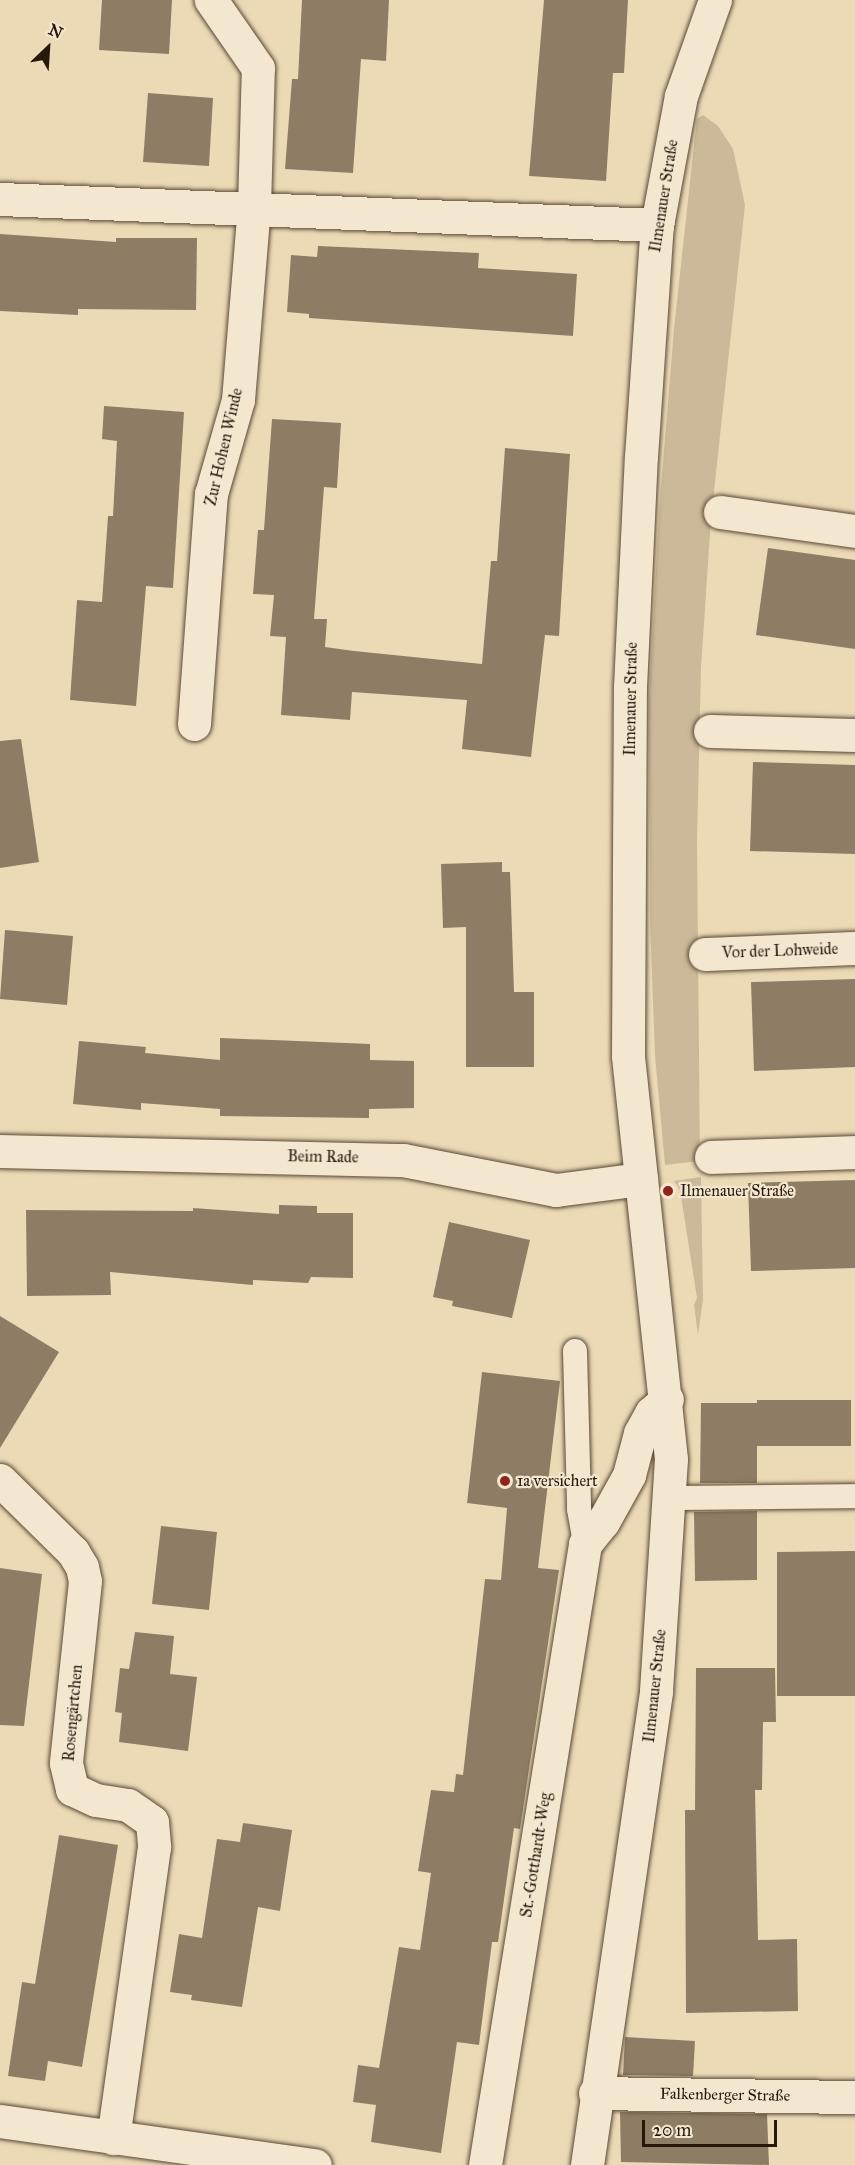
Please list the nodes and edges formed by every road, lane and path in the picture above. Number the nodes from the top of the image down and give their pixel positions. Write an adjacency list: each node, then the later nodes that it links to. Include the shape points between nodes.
1 (211, 0): 4 (street, Zur Hohen Winde, via 258,68)
2 (707, 8): 5 (street, Ilmenauer Straße, via 681,96)
3 (0, 199): 4 (street)
4 (254, 207): 5 (street); 8 (street, Zur Hohen Winde, via 238,400 211,494)
5 (657, 225): 16 (street, Ilmenauer Straße, via 630,687 628,1055)
6 (720, 512): 7 (street)
7 (855, 531)
8 (194, 724)
9 (710, 731): 10 (street)
10 (855, 735)
11 (855, 948): 12 (street, Vor der Lohweide)
12 (705, 954)
13 (0, 1151): 16 (street, Beim Rade, via 404,1160 556,1190)
14 (855, 1152): 15 (street)
15 (711, 1157)
16 (641, 1179): 18 (street, Ilmenauer Straße)
17 (575, 1351): 22 (lane, St.-Gotthardt-Weg, via 579,1509)
18 (667, 1399): 21 (street, Ilmenauer Straße); 22 (street, St.-Gotthardt-Weg, via 645,1423 629,1475 603,1522)
19 (0, 1480): 26 (street, Rosengärtchen, via 73,1552 82,1567 85,1581 66,1763 72,1789 96,1800 128,1805 152,1822 154,1846)
20 (855, 1496): 21 (lane)
21 (668, 1498): 23 (street, Ilmenauer Straße, via 662,1618 645,1774)
22 (585, 1544): 28 (street, St.-Gotthardt-Weg)
23 (595, 2093): 24 (street, Falkenberger Straße); 29 (street, Ilmenauer Straße)
24 (855, 2097)
25 (0, 2121): 26 (street)
26 (124, 2140): 27 (street)
27 (315, 2165)
28 (485, 2165)
29 (587, 2165)

